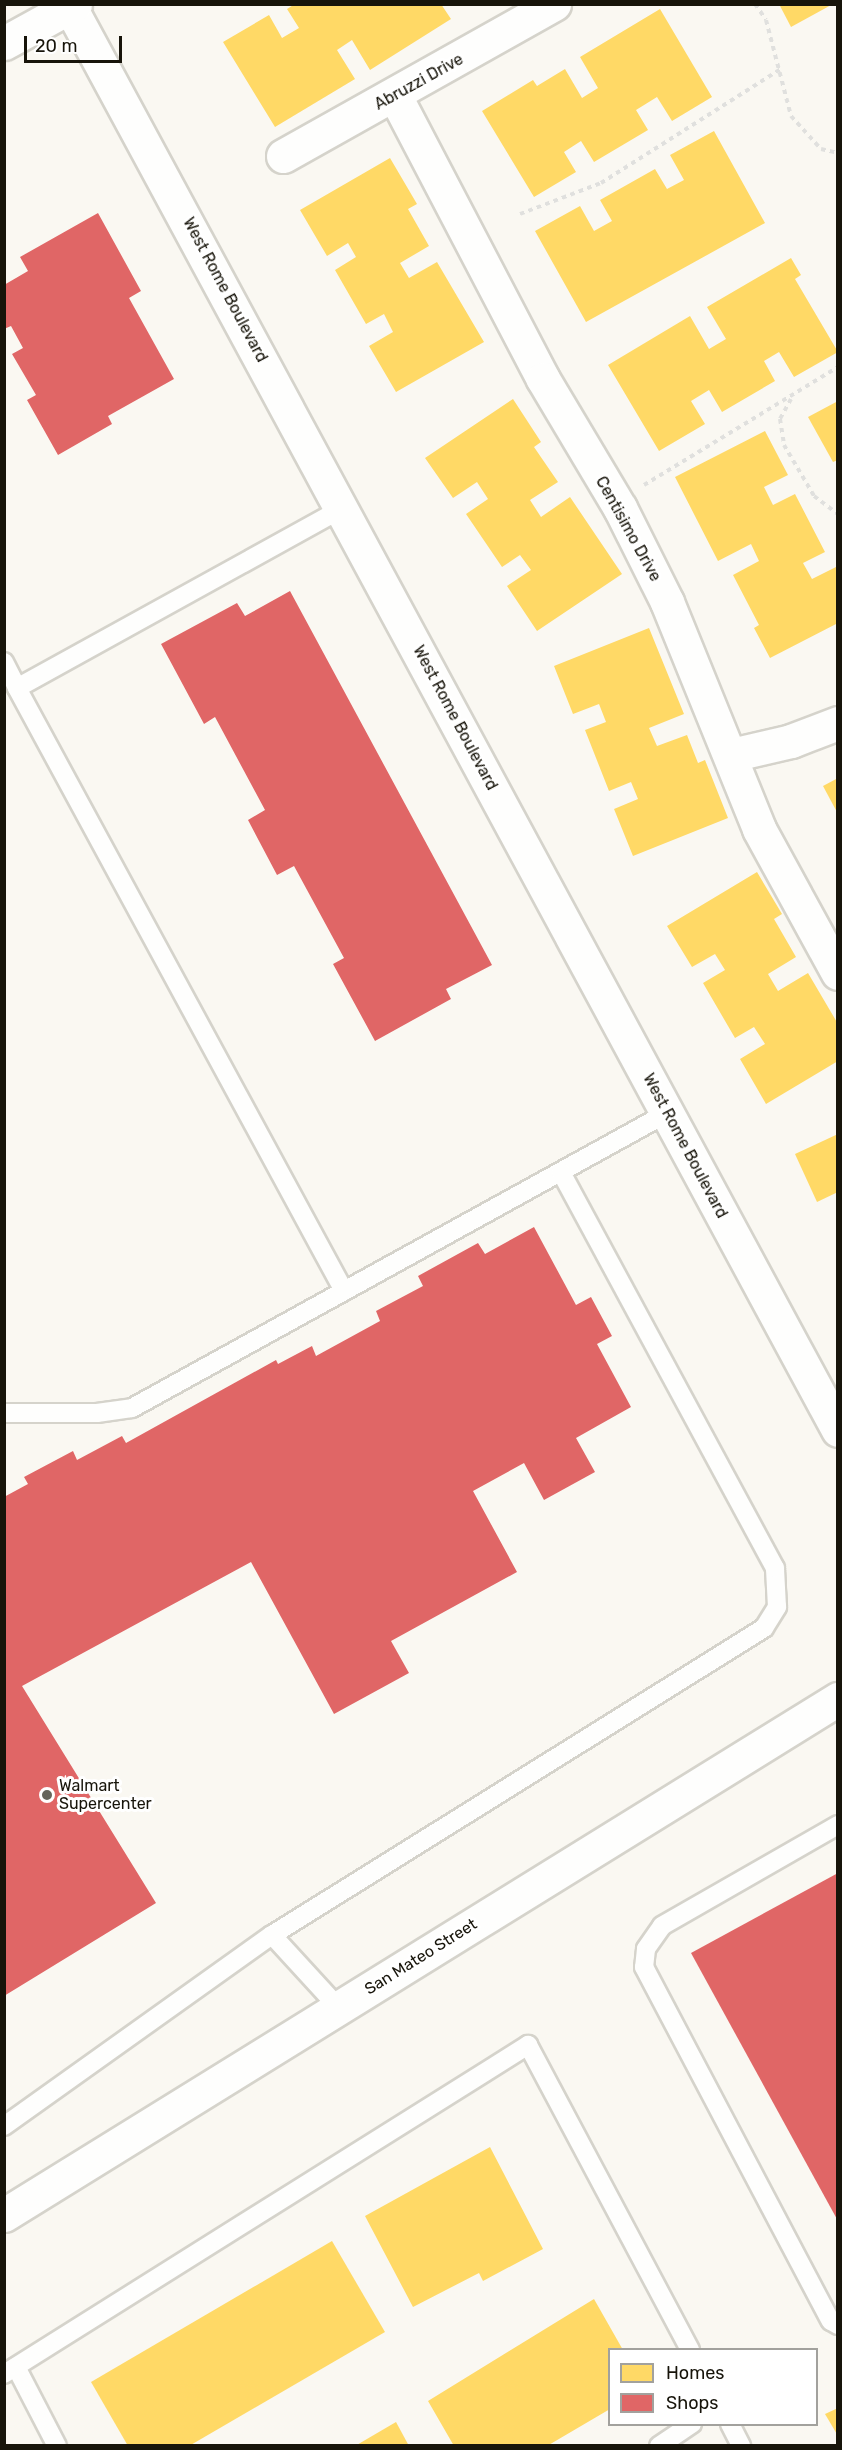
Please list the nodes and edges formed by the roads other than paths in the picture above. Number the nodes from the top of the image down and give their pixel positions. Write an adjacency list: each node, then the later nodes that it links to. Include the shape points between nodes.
1 (554, 4): 4 (street, Abruzzi Drive)
2 (72, 5): 3 (street); 6 (street, West Rome Boulevard)
3 (4, 44)
4 (395, 96): 5 (street, Abruzzi Drive); 10 (street, Centisimo Drive, via 543,379 620,508 679,627)
5 (283, 156)
6 (343, 508): 8 (lane); 12 (street, West Rome Boulevard)
7 (4, 662): 8 (lane)
8 (17, 687): 14 (lane)
9 (837, 723): 10 (street, via 791,741)
10 (731, 755): 11 (street, Centisimo Drive, via 771,855)
11 (837, 973)
12 (668, 1113): 13 (lane); 16 (street, West Rome Boulevard)
13 (561, 1172): 14 (lane); 19 (lane, via 775,1569 777,1607 764,1628)
14 (344, 1291): 15 (lane, via 132,1408 98,1413)
15 (4, 1413)
16 (837, 1430)
17 (837, 1699): 20 (street, San Mateo Street)
18 (837, 1825): 23 (lane, via 662,1926 646,1949 644,1967 831,2321)
19 (272, 1935): 20 (lane); 21 (lane)
20 (339, 2008): 22 (street, San Mateo Street)
21 (4, 2126)
22 (4, 2215)
23 (837, 2325)
24 (689, 2348): 25 (lane, via 528,2045)
25 (10, 2371): 28 (lane)
26 (689, 2426): 29 (lane)
27 (731, 2426): 30 (lane)
28 (57, 2445)
29 (659, 2445)
30 (741, 2445)

